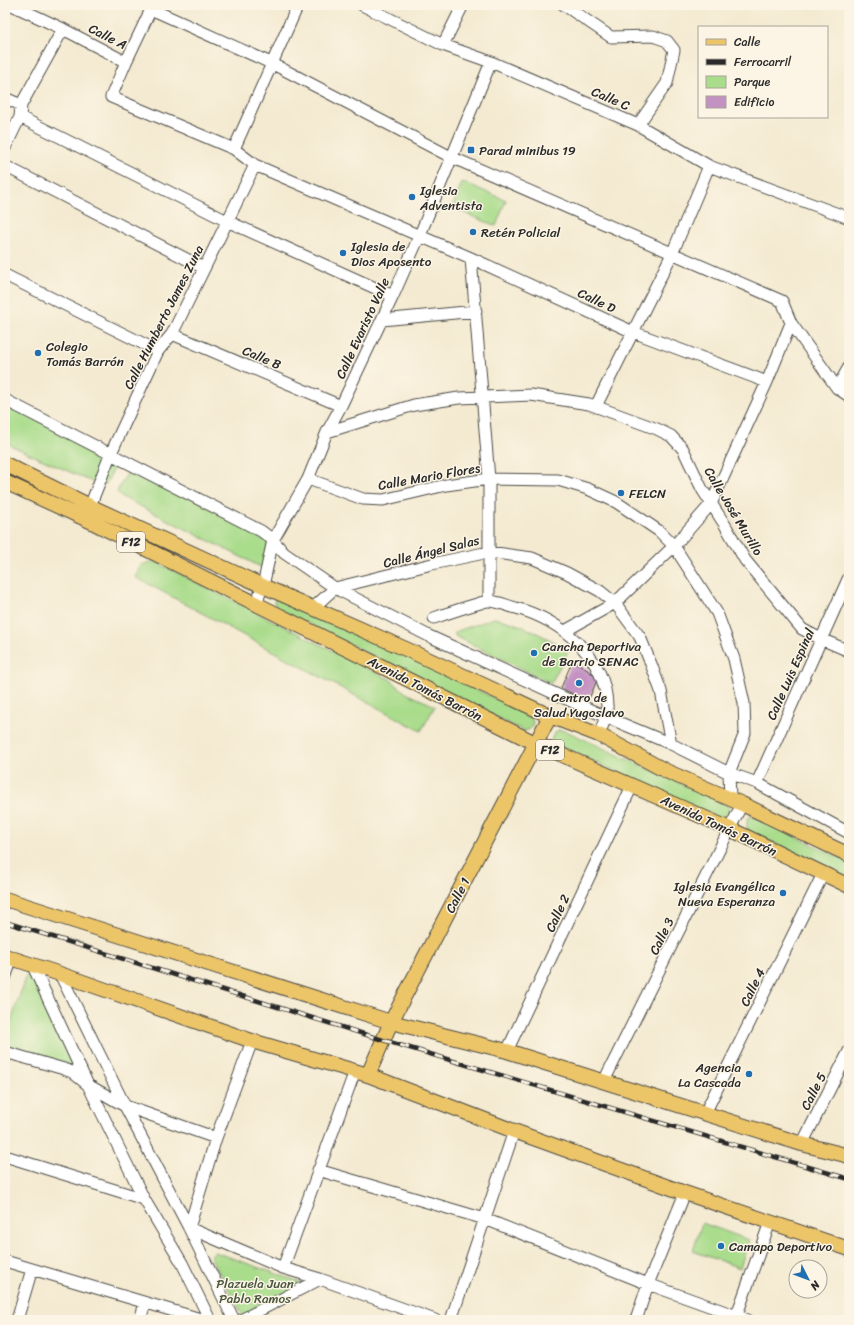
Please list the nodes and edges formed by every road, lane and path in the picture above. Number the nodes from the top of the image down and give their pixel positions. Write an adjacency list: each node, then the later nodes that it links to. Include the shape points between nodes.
1 (12, 5): 7 (street, Calle A)
2 (298, 5): 11 (street)
3 (362, 5): 8 (street, Calle C)
4 (463, 5): 8 (street)
5 (564, 5): 15 (street, via 611,36 653,36 667,41 674,50 667,83)
6 (152, 7): 9 (street); 11 (street)
7 (64, 29): 9 (street, Calle A); 13 (street)
8 (443, 46): 10 (street, Calle C)
9 (126, 62): 17 (street, Calle D, via 111,97)
10 (491, 62): 15 (street, Calle C); 18 (street, Calle Evaristo Valle)
11 (273, 64): 17 (street); 18 (street)
12 (5, 98): 13 (street)
13 (21, 105): 14 (street)
14 (20, 117): 16 (street); 23 (street)
15 (638, 125): 21 (street, Calle C)
16 (5, 148)
17 (234, 149): 19 (street, Calle D)
18 (451, 157): 24 (street, Calle Evaristo Valle); 25 (street)
19 (255, 165): 23 (street, Calle Humberto James Zuna); 24 (street, Calle D)
20 (5, 166): 27 (street)
21 (709, 166): 22 (street, Calle C); 25 (street)
22 (849, 218)
23 (227, 221): 27 (street, Calle Humberto James Zuna); 29 (street)
24 (420, 237): 26 (street, Calle D); 29 (street, Calle Evaristo Valle)
25 (672, 254): 32 (street, via 782,301); 33 (street)
26 (471, 258): 30 (street); 33 (street, Calle D)
27 (204, 268): 34 (street, Calle Humberto James Zuna)
28 (5, 275): 35 (street)
29 (393, 296): 31 (street, Calle Evaristo Valle)
30 (476, 311): 31 (street); 40 (street)
31 (382, 320): 42 (street, Calle Evaristo Valle)
32 (791, 324): 37 (street); 38 (street)
33 (633, 332): 37 (street, Calle D); 43 (street)
34 (172, 334): 35 (street, Calle Humberto James Zuna); 42 (street, Calle B)
35 (158, 351): 45 (street, Calle Humberto James Zuna)
36 (849, 367): 38 (street)
37 (767, 382): 50 (street)
38 (837, 388): 39 (street)
39 (849, 396)
40 (483, 397): 43 (street, Calle José Murillo, via 531,395); 44 (street, Calle José Murillo, via 414,405); 48 (street)
41 (5, 400): 45 (street)
42 (341, 406): 44 (street, Calle Evaristo Valle)
43 (596, 406): 50 (street, Calle José Murillo, via 671,436 683,448)
44 (327, 432): 47 (street, Calle Evaristo Valle)
45 (111, 453): 51 (street, Calle Humberto James Zuna); 52 (street, via 261,531)
46 (5, 464): 51 (main road, Avenida Tomás Barrón / F12)
47 (308, 479): 48 (street, Calle Mario Flores, via 363,499 383,500 446,485); 52 (street, Calle Evaristo Valle)
48 (489, 479): 53 (street, Calle Mario Flores, via 558,480 588,489 616,502 659,531); 54 (street)
49 (5, 482): 60 (main road, Avenida Tomás Barrón / F12)
50 (711, 504): 53 (street); 64 (street, Calle José Murillo, via 745,560 769,590 802,629)
51 (90, 506): 56 (main road, Avenida Tomás Barrón / F12)
52 (273, 540): 56 (street, Calle Evaristo Valle); 57 (street, via 284,553)
53 (674, 546): 59 (street); 71 (street, Calle Mario Flores, via 717,613 734,659 744,703 745,733)
54 (489, 552): 57 (street, Calle Ángel Salas); 58 (street); 59 (street, Calle Ángel Salas, via 532,558 568,573)
55 (849, 577): 64 (street, Calle Luis Espinal)
56 (263, 586): 60 (street, Calle Evaristo Valle); 61 (main road, Avenida Tomás Barrón / F12)
57 (335, 588): 61 (street, Calle Ángel Salas); 67 (street, via 429,636)
58 (489, 601): 62 (street); 63 (street, via 526,611 550,621)
59 (615, 602): 63 (street); 70 (street, Calle Ángel Salas, via 640,637 651,664 661,691)
60 (256, 603): 69 (main road, Avenida Tomás Barrón / F12)
61 (313, 608): 66 (main road, Avenida Tomás Barrón / F12)
62 (434, 618)
63 (565, 631): 67 (street, via 590,656 605,684 608,707)
64 (821, 639): 65 (street, Calle José Murillo); 72 (street, Calle Luis Espinal)
65 (849, 651)
66 (550, 716): 68 (main road, Avenida Tomás Barrón / F12); 69 (main road, Calle 1)
67 (606, 717): 68 (street); 70 (street)
68 (599, 735): 74 (main road, Avenida Tomás Barrón / F12, via 666,771)
69 (535, 743): 73 (main road, Avenida Tomás Barrón / F12); 85 (main road, Calle 1)
70 (671, 744): 71 (street)
71 (729, 773): 72 (street); 74 (street, Calle Mario Flores)
72 (757, 783): 76 (street)
73 (632, 786): 75 (main road, Avenida Tomás Barrón / F12); 87 (street, Calle 2)
74 (736, 801): 75 (street, Calle 3); 77 (main road, Avenida Tomás Barrón / F12)
75 (730, 829): 78 (main road, Avenida Tomás Barrón / F12); 91 (street, Calle 3)
76 (849, 833)
77 (849, 855)
78 (823, 874): 79 (main road, Avenida Tomás Barrón / F12); 94 (street, Calle 4)
79 (849, 886)
80 (5, 899): 85 (main road)
81 (8, 957): 82 (main road); 84 (street)
82 (32, 964): 83 (main road); 92 (street)
83 (60, 974): 86 (main road); 93 (street)
84 (5, 978)
85 (391, 1022): 87 (main road); 90 (main road, Calle 1)
86 (252, 1041): 90 (main road); 96 (street)
87 (508, 1051): 91 (main road)
88 (849, 1051): 97 (street, Calle 5)
89 (5, 1052): 92 (street, via 72,1072)
90 (362, 1073): 95 (main road); 100 (street)
91 (604, 1081): 94 (main road)
92 (88, 1085): 93 (street); 102 (street)
93 (125, 1106): 96 (street); 105 (street)
94 (705, 1113): 97 (main road)
95 (514, 1131): 101 (main road); 103 (street)
96 (216, 1138): 105 (street)
97 (802, 1144): 99 (main road)
98 (5, 1156): 102 (street)
99 (849, 1156)
100 (318, 1170): 103 (street); 108 (street)
101 (685, 1193): 104 (main road); 111 (street)
102 (144, 1199): 117 (street, via 182,1263)
103 (485, 1219): 111 (street); 121 (street)
104 (770, 1222): 106 (main road); 113 (street)
105 (189, 1228): 108 (street); 118 (street)
106 (849, 1249)
107 (5, 1261): 109 (street)
108 (283, 1268): 110 (street)
109 (32, 1270): 112 (street); 114 (street)
110 (320, 1279): 119 (street); 120 (street)
111 (648, 1284): 113 (street); 122 (street)
112 (145, 1303): 115 (street); 116 (street)
113 (736, 1318): 123 (street)
114 (17, 1320)
115 (140, 1320)
116 (204, 1320)
117 (210, 1320)
118 (234, 1320)
119 (241, 1320)
120 (435, 1320)
121 (451, 1320)
122 (636, 1320)
123 (748, 1320)

